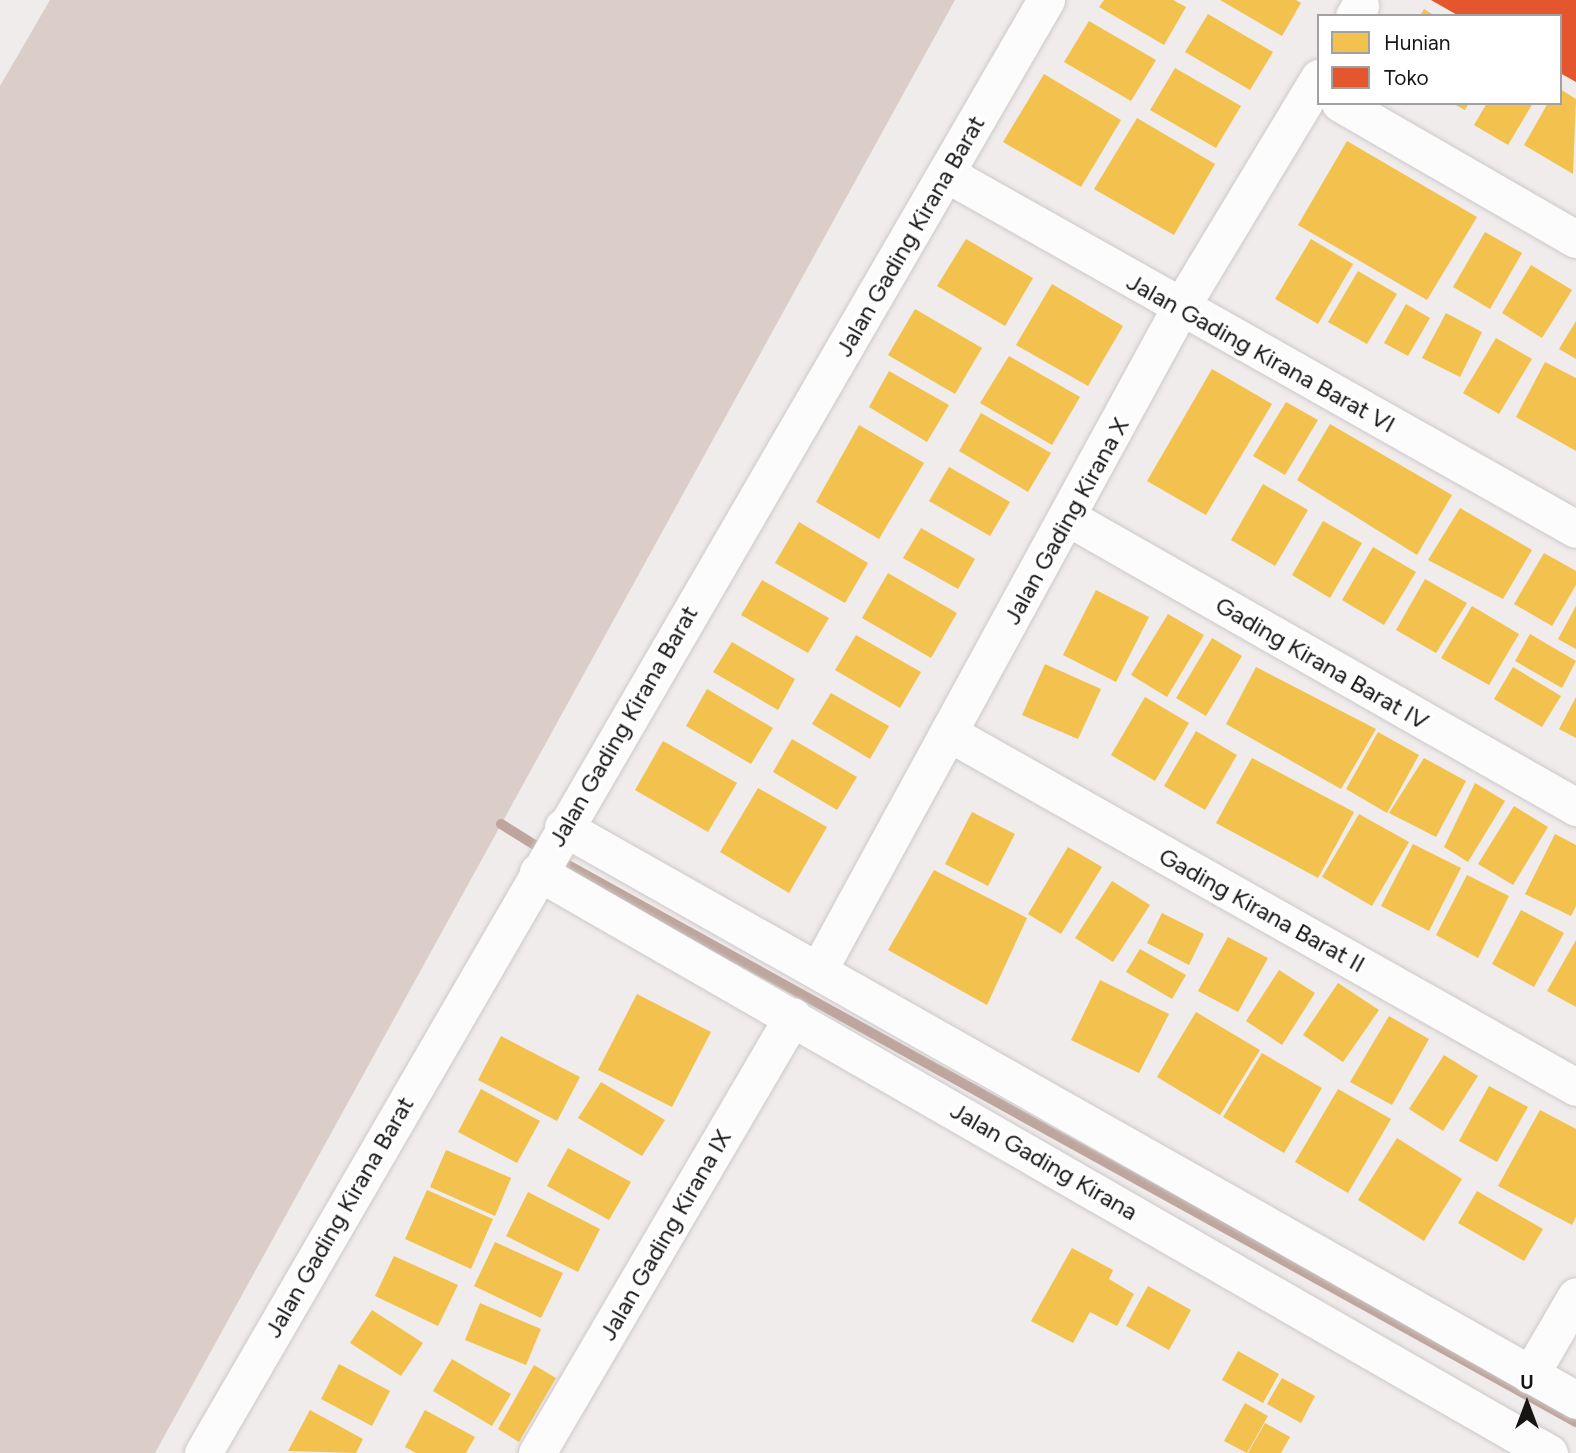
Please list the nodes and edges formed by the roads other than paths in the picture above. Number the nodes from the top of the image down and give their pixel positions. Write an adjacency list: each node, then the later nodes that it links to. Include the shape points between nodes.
1 (1046, 0): 4 (street, Jalan Gading Kirana Barat)
2 (1317, 99): 6 (street, Jalan Gading Kirana X)
3 (1348, 105): 5 (street)
4 (947, 174): 6 (street, Jalan Gading Kirana Barat VI); 11 (street, Jalan Gading Kirana Barat)
5 (1576, 239)
6 (1180, 308): 7 (street, Jalan Gading Kirana X); 8 (street, Jalan Gading Kirana Barat VI)
7 (1069, 518): 9 (street, Jalan Gading Kirana X); 10 (street, Gading Kirana Barat IV)
8 (1576, 529)
9 (949, 733): 13 (street, Jalan Gading Kirana X); 15 (street, Gading Kirana Barat II)
10 (1576, 807)
11 (563, 828): 12 (street, Jalan Gading Kirana Barat); 13 (street)
12 (538, 872): 14 (street, Jalan Gading Kirana); 20 (street, Jalan Gading Kirana Barat)
13 (819, 969): 17 (street)
14 (793, 1016): 19 (street, Jalan Gading Kirana); 21 (street, Jalan Gading Kirana IX)
15 (1576, 1087)
16 (1576, 1296): 17 (street)
17 (1530, 1375): 18 (street)
18 (1576, 1400)
19 (1499, 1441): 22 (street, Jalan Gading Kirana)
20 (203, 1453)
21 (537, 1453)
22 (1549, 1453)

